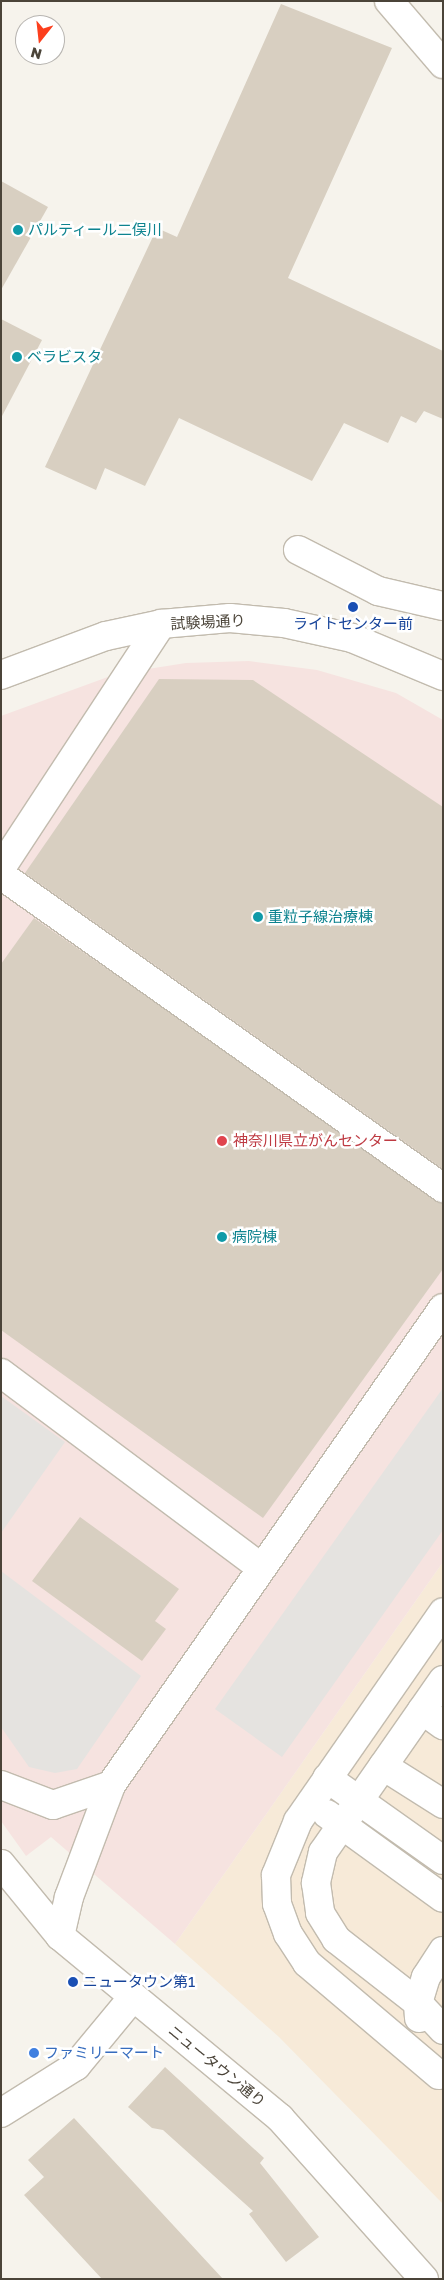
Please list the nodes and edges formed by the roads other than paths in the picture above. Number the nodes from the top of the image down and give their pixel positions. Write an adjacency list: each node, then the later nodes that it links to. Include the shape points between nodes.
1 (389, 1): 2 (street)
2 (443, 64)
3 (298, 550): 4 (street, via 378,591)
4 (443, 606)
5 (161, 624): 6 (street, 試験場通り, via 106,636); 7 (street, 試験場通り, via 230,618 284,623 352,638); 8 (street)
6 (1, 674)
7 (443, 676)
8 (1, 868)
9 (1, 875): 10 (street)
10 (443, 1188)
11 (443, 1308): 13 (street)
12 (1, 1373): 13 (street)
13 (259, 1566): 20 (street)
14 (443, 1612): 18 (street)
15 (443, 1680): 16 (street)
16 (432, 1718): 17 (street)
17 (383, 1766): 21 (street); 23 (street)
18 (327, 1778): 21 (street); 22 (street)
19 (1, 1785): 20 (street, via 53,1805)
20 (112, 1785): 28 (street, via 69,1897)
21 (359, 1801): 24 (street); 25 (street)
22 (311, 1803): 24 (street); 33 (street, via 284,1848 276,1875 277,1904 288,1934 328,1983 395,2034)
23 (443, 1804)
24 (342, 1825): 27 (street); 31 (street, via 323,1852 316,1882 320,1913 336,1939)
25 (443, 1860)
26 (1, 1864): 28 (street, ニュータウン通り)
27 (443, 1898)
28 (60, 1936): 30 (street, ニュータウン通り)
29 (443, 1951): 31 (street, via 426,1977)
30 (133, 1997): 34 (street, via 76,2066); 35 (street, ニュータウン通り, via 280,2118)
31 (418, 2003): 32 (street); 33 (street, via 421,2039)
32 (443, 2030)
33 (441, 2078)
34 (1, 2113)
35 (424, 2279)

